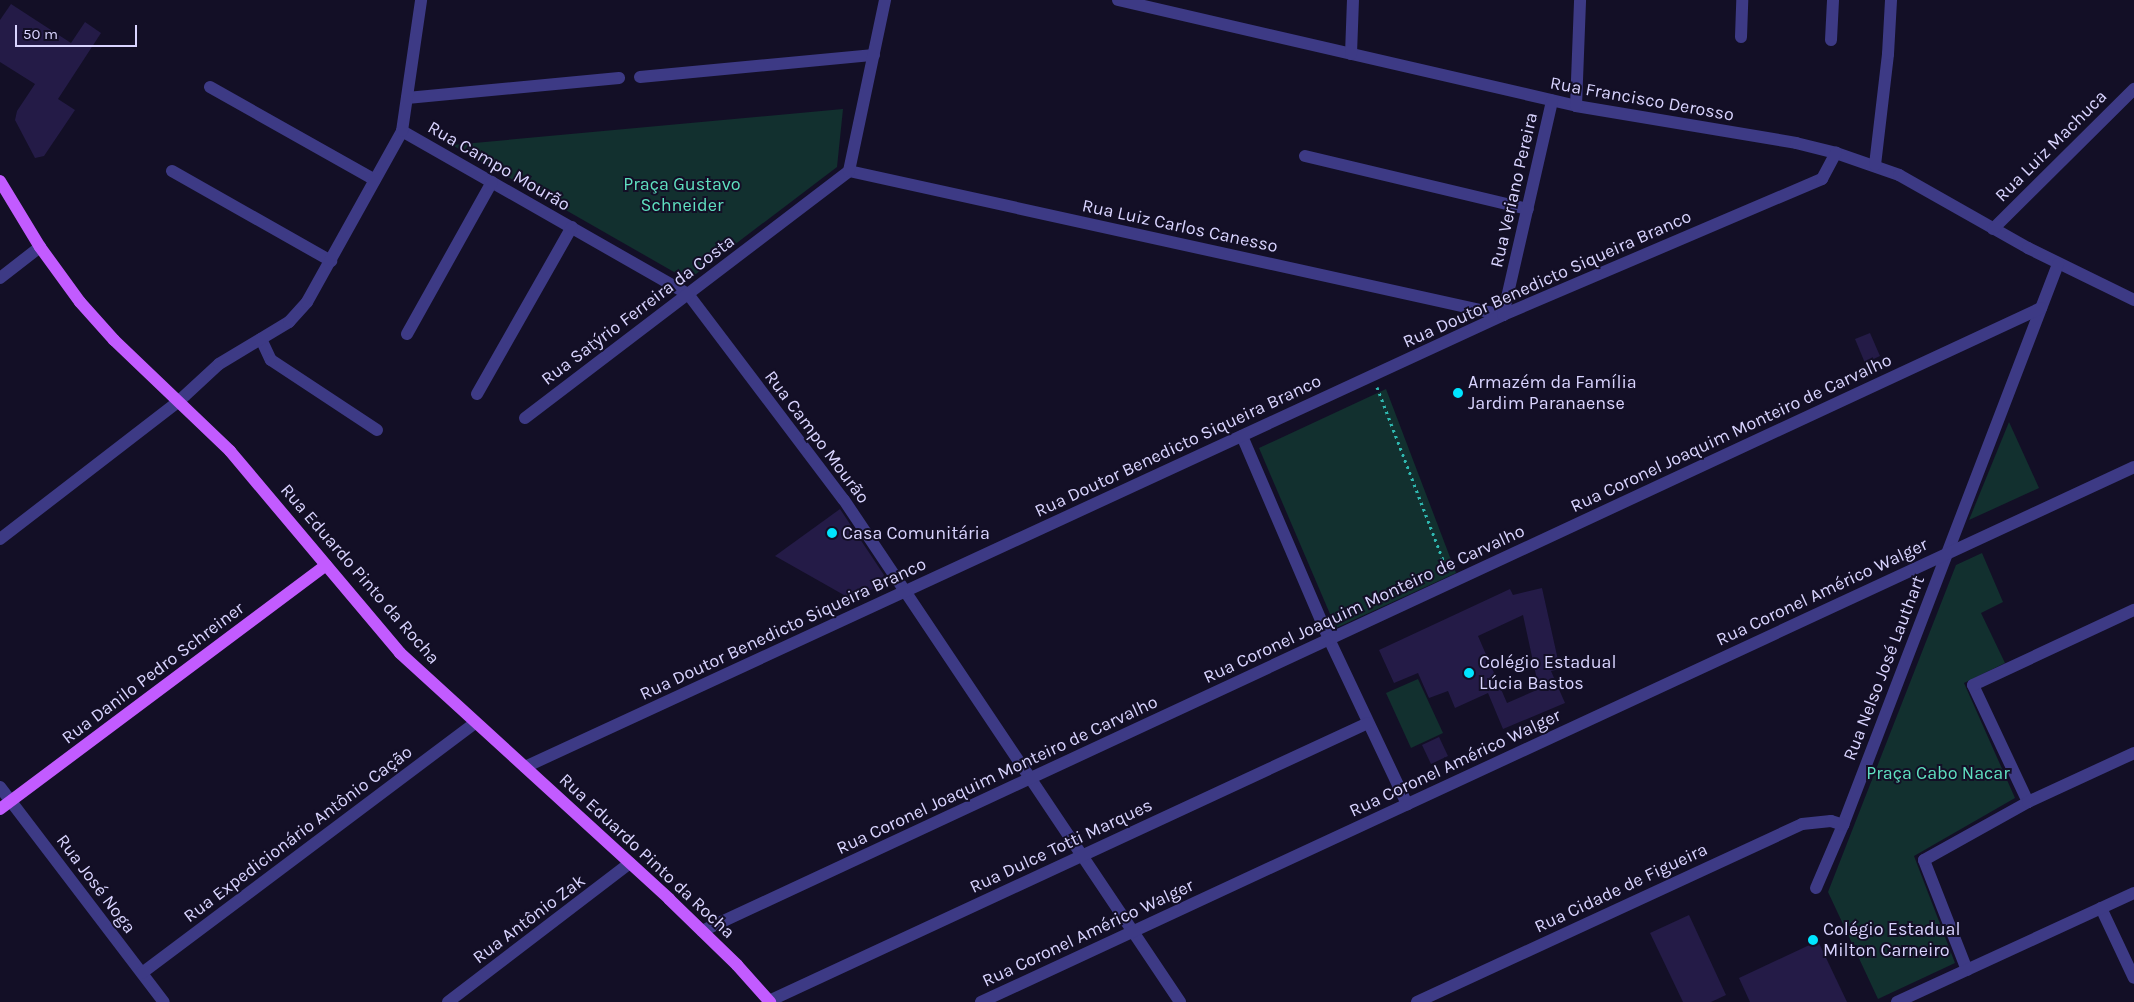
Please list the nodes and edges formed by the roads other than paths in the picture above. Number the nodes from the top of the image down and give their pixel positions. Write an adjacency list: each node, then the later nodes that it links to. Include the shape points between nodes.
1 (421, 0): 17 (street)
2 (885, 0): 12 (street)
3 (1118, 0): 11 (street, Rua Francisco Derosso)
4 (1353, 0): 11 (street)
5 (1580, 0): 19 (street)
6 (1742, 0): 9 (street)
7 (1833, 0): 10 (street)
8 (1890, 0): 23 (street, via 1888,54)
9 (1741, 37)
10 (1831, 40)
11 (1351, 54): 18 (street, Rua Francisco Derosso)
12 (874, 55): 13 (street); 25 (street)
13 (640, 77)
14 (619, 78): 17 (street)
15 (210, 87): 26 (street)
16 (2134, 89): 31 (street, Rua Luiz Machuca)
17 (407, 98): 20 (street)
18 (1552, 101): 19 (street, Rua Francisco Derosso); 29 (street, Rua Veriano Pereira)
19 (1576, 106): 21 (street, Rua Francisco Derosso, via 1796,143)
20 (402, 131): 26 (street); 28 (street, Rua Campo Mourão)
21 (1836, 153): 23 (street, Rua Francisco Derosso); 39 (street, Rua Doutor Benedicto Siqueira Branco, via 1822,179)
22 (1305, 156): 29 (street)
23 (1876, 165): 31 (street, Rua Francisco Derosso, via 1920,186)
24 (172, 171): 33 (street)
25 (849, 171): 36 (street, Rua Satýrio Ferreira da Costa); 39 (street, Rua Luiz Carlos Canesso)
26 (375, 180): 33 (street)
27 (0, 181): 32 (main road, Rua Eduardo Pinto da Rocha)
28 (492, 182): 30 (street, Rua Campo Mourão); 40 (street)
29 (1528, 209): 39 (street, Rua Veriano Pereira)
30 (572, 227): 36 (street, Rua Campo Mourão); 42 (street)
31 (1993, 229): 34 (street, Rua Francisco Derosso)
32 (40, 247): 35 (street); 43 (main road, Rua Eduardo Pinto da Rocha, via 95,320)
33 (331, 261): 41 (street, via 299,313)
34 (2058, 264): 37 (street, Rua Francisco Derosso); 38 (street, Rua Nelso José Lauthart)
35 (0, 278)
36 (688, 294): 44 (street, Rua Satýrio Ferreira da Costa); 51 (street, Rua Campo Mourão, via 844,500)
37 (2134, 300)
38 (2041, 308): 49 (street, Rua Nelso José Lauthart); 53 (street, Rua Coronel Joaquim Monteiro de Carvalho)
39 (1503, 315): 46 (street, Rua Doutor Benedicto Siqueira Branco)
40 (407, 334)
41 (261, 339): 43 (street, via 219,364); 45 (street, via 271,360)
42 (478, 394)
43 (179, 400): 48 (street); 50 (main road, Rua Eduardo Pinto da Rocha, via 230,451)
44 (525, 418)
45 (377, 430)
46 (1242, 436): 51 (street, Rua Doutor Benedicto Siqueira Branco); 53 (street)
47 (2134, 467): 49 (street, Rua Coronel Américo Walger)
48 (0, 539)
49 (1946, 554): 62 (street, Rua Coronel Américo Walger); 64 (street, Rua Nelso José Lauthart)
50 (326, 565): 54 (main road, Rua Eduardo Pinto da Rocha, via 400,653); 60 (main road, Rua Danilo Pedro Schreiner)
51 (905, 592): 57 (street, Rua Doutor Benedicto Siqueira Branco); 58 (street, Rua Campo Mourão)
52 (2134, 610): 61 (street, via 1973,685)
53 (1329, 639): 55 (street); 58 (street, Rua Coronel Joaquim Monteiro de Carvalho)
54 (476, 723): 57 (main road, Rua Eduardo Pinto da Rocha); 73 (street, Rua Expedicionário Antônio Cação)
55 (1368, 723): 62 (street); 65 (street, Rua Dulce Totti Marques)
56 (2134, 753): 61 (street)
57 (525, 767): 66 (main road, Rua Eduardo Pinto da Rocha)
58 (1030, 778): 65 (street, Rua Campo Mourão); 70 (street, Rua Coronel Joaquim Monteiro de Carvalho)
59 (0, 787): 60 (street, Rua José Noga)
60 (11, 801): 63 (main road, Rua Danilo Pedro Schreiner); 73 (street, Rua José Noga)
61 (2028, 802): 72 (street, via 1924,860)
62 (1407, 804): 71 (street, Rua Coronel Américo Walger)
63 (0, 809)
64 (1843, 825): 67 (street, Rua Nelso José Lauthart); 81 (street, Rua Cidade de Figueira, via 1831,821 1802,824)
65 (1082, 856): 71 (street, Rua Campo Mourão); 78 (street, Rua Dulce Totti Marques)
66 (630, 863): 70 (main road, Rua Eduardo Pinto da Rocha); 75 (street, Rua Antônio Zak)
67 (1816, 888)
68 (2134, 893): 69 (street)
69 (2101, 908): 72 (street); 74 (street)
70 (702, 931): 78 (main road, Rua Eduardo Pinto da Rocha)
71 (1133, 932): 79 (street, Rua Coronel Américo Walger); 80 (street, Rua Campo Mourão)
72 (1968, 970): 82 (street)
73 (142, 973): 76 (street, Rua José Noga)
74 (2134, 978)
75 (463, 998): 77 (street, Rua Antônio Zak)
76 (164, 1002)
77 (448, 1002)
78 (770, 1002)
79 (981, 1002)
80 (1180, 1002)
81 (1417, 1002)
82 (1898, 1002)

